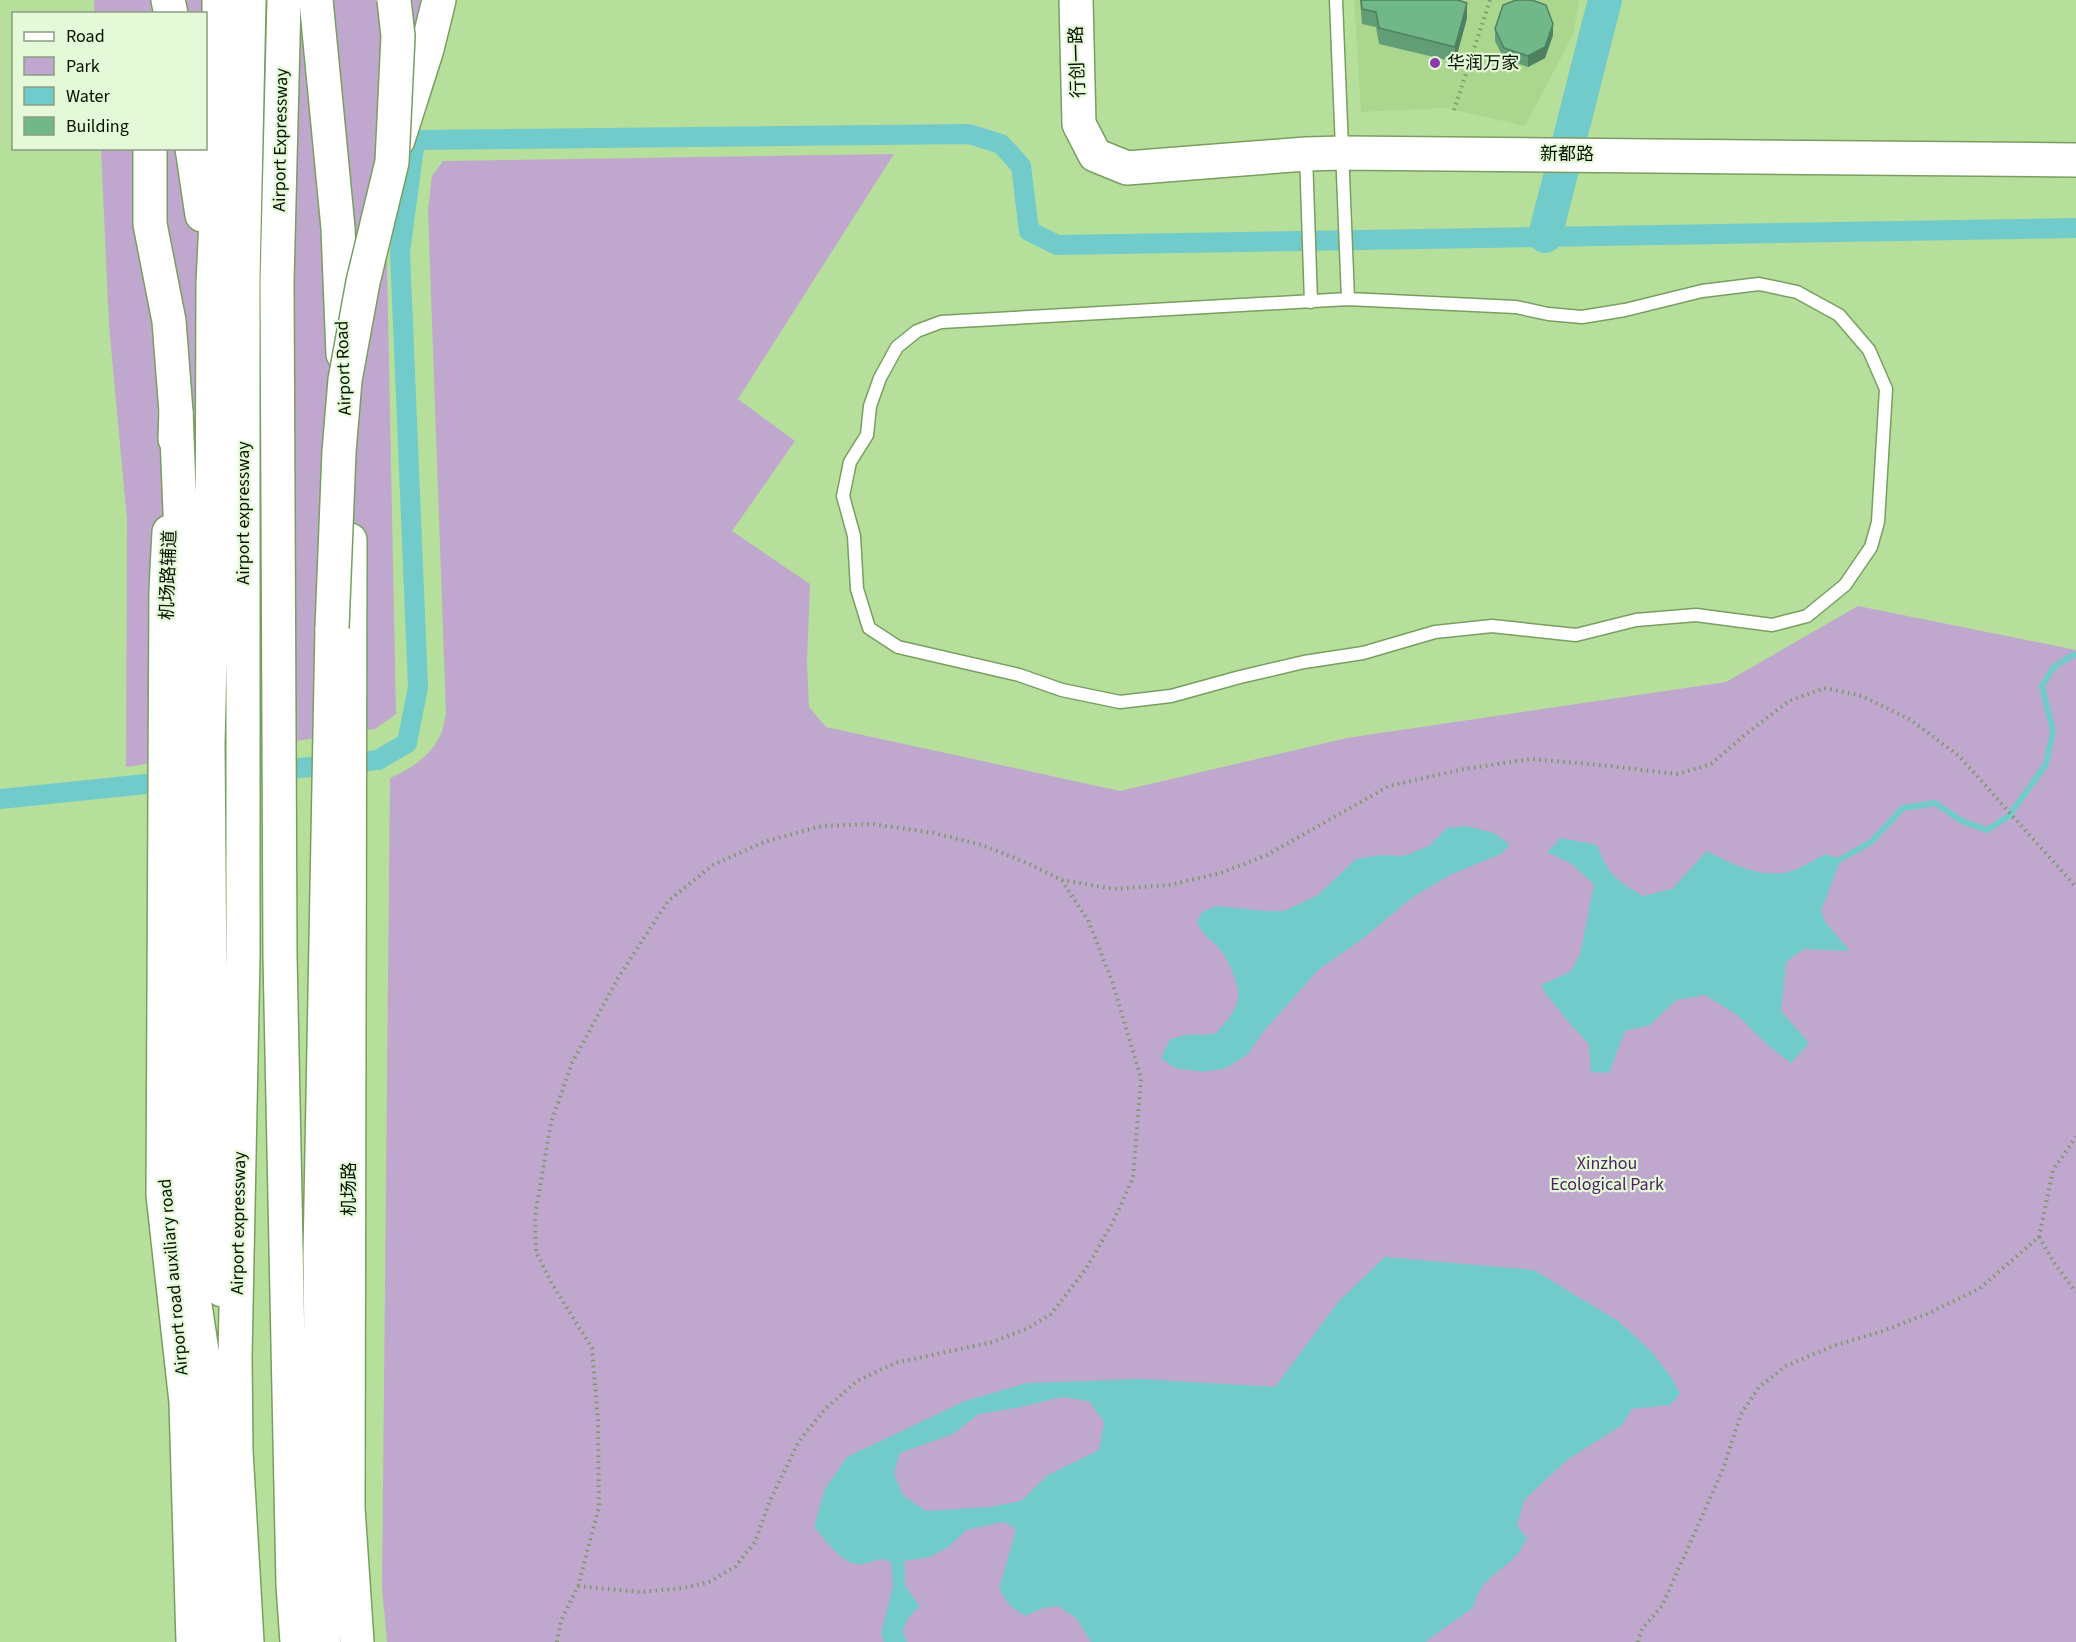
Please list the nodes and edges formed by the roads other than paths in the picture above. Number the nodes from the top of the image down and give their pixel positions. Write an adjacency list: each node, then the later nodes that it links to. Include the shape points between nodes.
1 (219, 0): 17 (main road, via 220,136)
2 (249, 0): 17 (main road, Airport Expressway)
3 (284, 0): 16 (main road, Airport Expressway)
4 (316, 0): 20 (main road, Airport Road, via 338,228 350,528)
5 (394, 0): 15 (main road, bridge, via 398,36)
6 (439, 0): 15 (main road, bridge)
7 (1076, 0): 9 (main road, 行创一路)
8 (1336, 0): 12 (lane)
9 (1079, 124): 13 (main road, 新都路, via 1095,155 1127,168)
10 (150, 150): 21 (main road, via 150,224 169,321 176,412)
11 (193, 150): 17 (main road)
12 (1342, 153): 13 (main road, 新都路); 14 (main road, 新都路); 18 (lane)
13 (1306, 154): 19 (lane)
14 (2076, 160)
15 (392, 162): 20 (main road, bridge, via 363,282 345,380 332,628)
16 (277, 280): 28 (main road, Airport expressway, via 280,956)
17 (228, 281): 21 (main road, via 212,580); 24 (main road, Airport expressway, via 242,747 243,967)
18 (1348, 299): 19 (lane); 19 (lane, via 1516,306 1582,317 1702,291 1759,284 1797,292 1839,315 1869,350 1886,389 1878,522 1871,547 1845,585 1807,616 1772,625 1696,615 1636,620 1576,635 1492,626 1435,633 1363,654 1304,662 1171,696 1120,702 898,647 869,628 857,589 854,536 843,496 850,462 867,435 870,406 880,378 897,347 916,331 941,322)
19 (1311, 302)
20 (340, 738): 22 (main road)
21 (186, 741): 23 (main road); 23 (main road)
22 (339, 796): 29 (main road, via 320,1255); 30 (main road, 机场路, via 348,1508)
23 (186, 803): 24 (main road, via 212,1233); 25 (main road, Airport road auxiliary road, via 163,1196 186,1402); 26 (main road, via 180,1206 205,1371)
24 (235, 1356): 27 (main road, Airport expressway)
25 (193, 1642)
26 (218, 1642)
27 (247, 1642)
28 (297, 1642)
29 (324, 1642)
30 (357, 1642)

